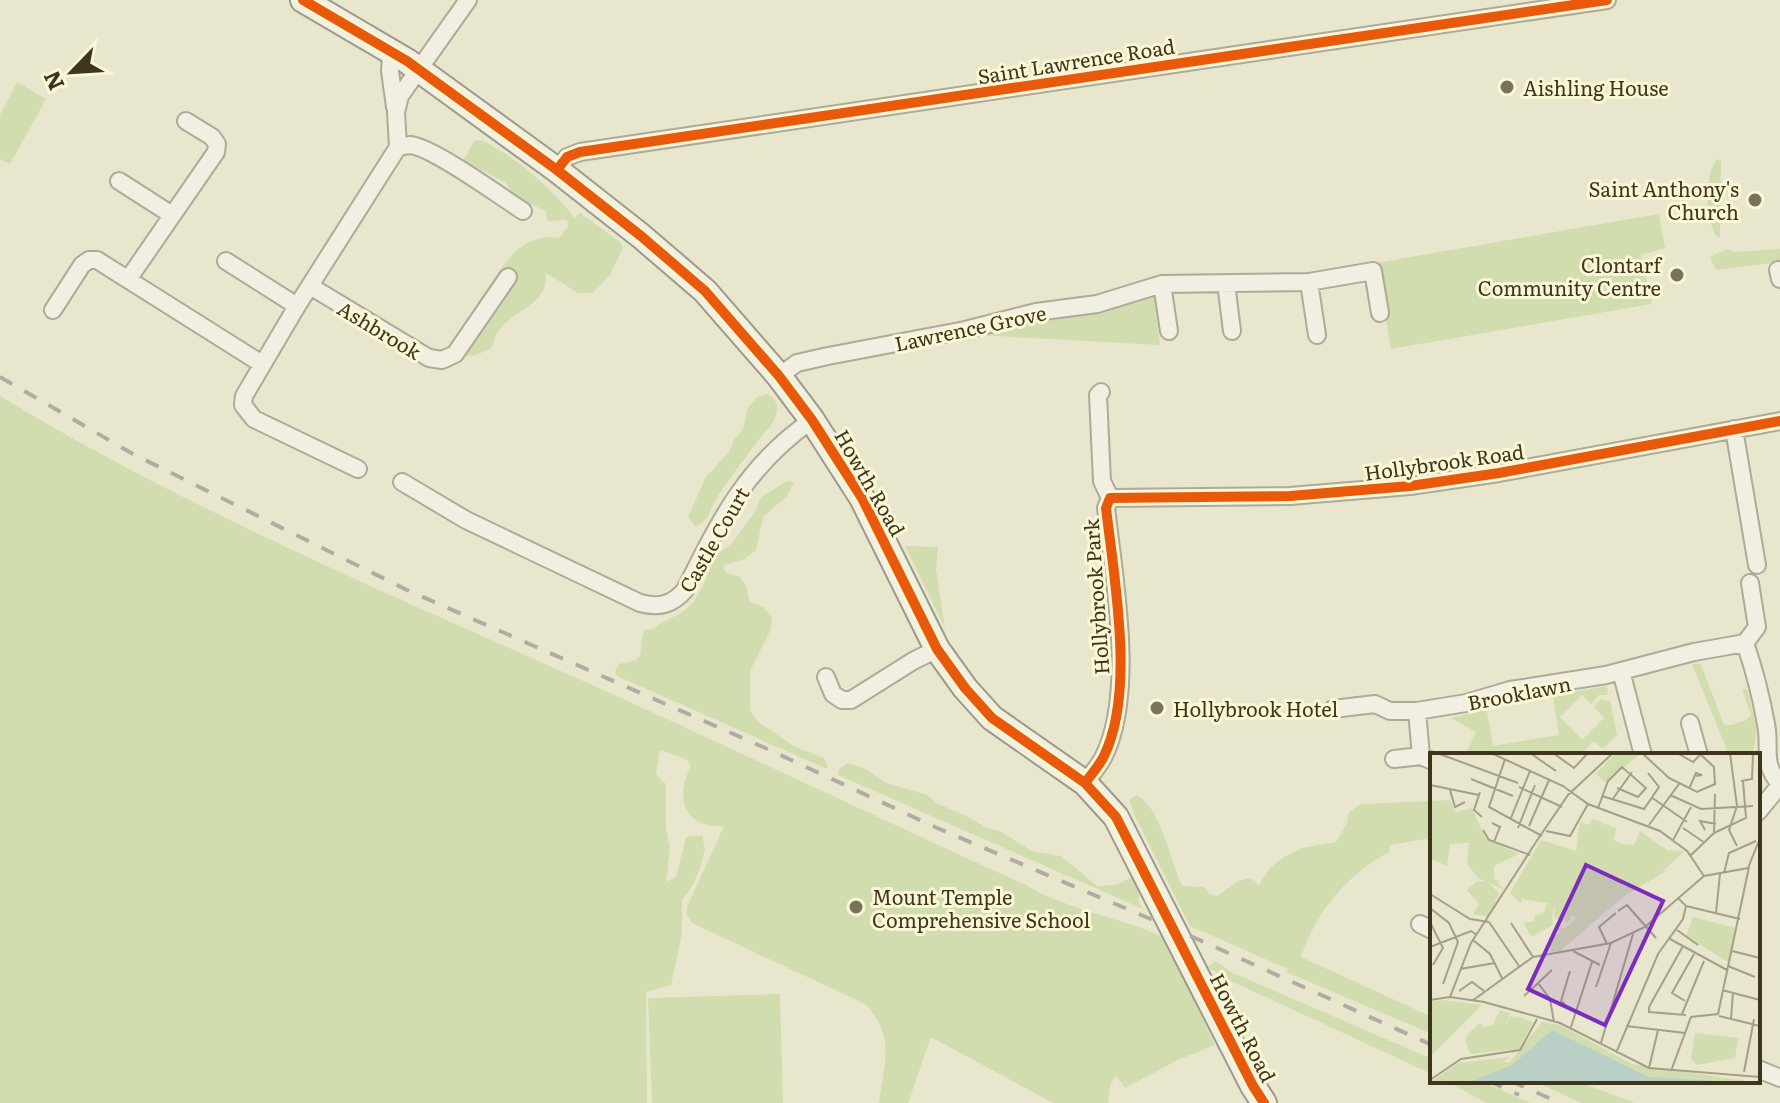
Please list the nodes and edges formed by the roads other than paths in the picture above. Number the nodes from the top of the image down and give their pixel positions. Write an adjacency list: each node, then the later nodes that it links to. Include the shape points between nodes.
1 (303, 0): 4 (main road, Howth Road)
2 (468, 0): 5 (street)
3 (1607, 0): 9 (street, Saint Lawrence Road, via 580,152 567,157)
4 (391, 52): 5 (main road, Howth Road); 6 (street)
5 (419, 70): 6 (street, via 400,96); 9 (main road, Howth Road)
6 (396, 112): 8 (street)
7 (186, 121): 12 (street, via 212,137 216,152)
8 (398, 147): 11 (street, via 421,148); 21 (street)
9 (557, 170): 29 (main road, Howth Road, via 705,291)
10 (119, 181): 12 (street)
11 (523, 211)
12 (172, 215): 16 (street)
13 (226, 261): 22 (street)
14 (1780, 270): 17 (street)
15 (508, 277): 21 (street, Ashbrook, via 455,354 442,360 429,358)
16 (129, 278): 23 (street, via 89,260); 28 (street)
17 (1780, 279)
18 (1309, 282): 19 (street, Lawrence Grove); 24 (street, Lawrence Grove, via 1373,271); 27 (street)
19 (1226, 283): 20 (street, Lawrence Grove); 26 (street)
20 (1162, 284): 25 (street); 29 (street, Lawrence Grove, via 1097,304 797,363)
21 (310, 286): 22 (street)
22 (297, 306): 28 (street)
23 (53, 310)
24 (1380, 313)
25 (1169, 331)
26 (1232, 331)
27 (1317, 335)
28 (262, 364): 34 (street, via 244,396 247,413)
29 (779, 376): 31 (main road, Howth Road)
30 (1101, 392): 36 (street, Hollybrook Park, via 1102,481)
31 (812, 420): 35 (street, Castle Court, via 754,472 730,505 685,590 655,607 466,520); 40 (main road, Howth Road, via 853,482)
32 (1780, 421): 33 (street, Hollybrook Road)
33 (1734, 429): 36 (street, Hollybrook Road, via 1410,486 1290,496); 37 (street)
34 (358, 469)
35 (402, 482)
36 (1110, 498): 50 (street, Hollybrook Park, via 1106,508 1121,674 1110,741)
37 (1757, 565)
38 (1750, 583): 39 (street, via 1757,627)
39 (1745, 643): 41 (street, Brooklawn); 51 (street, via 1767,729 1767,762)
40 (937, 649): 42 (street, via 851,700 833,694); 50 (main road, Howth Road, via 992,718)
41 (1621, 671): 44 (street, Brooklawn); 46 (street)
42 (826, 677)
43 (1333, 709): 44 (street, Brooklawn, via 1375,704 1390,711)
44 (1417, 711): 48 (street)
45 (1690, 723): 47 (street)
46 (1642, 753)
47 (1698, 753)
48 (1426, 758): 49 (street)
49 (1394, 759)
50 (1085, 783): 55 (main road, Howth Road, via 1116,817)
51 (1780, 785): 52 (street)
52 (1760, 810)
53 (1760, 1070): 54 (street)
54 (1780, 1078)
55 (1264, 1103)

